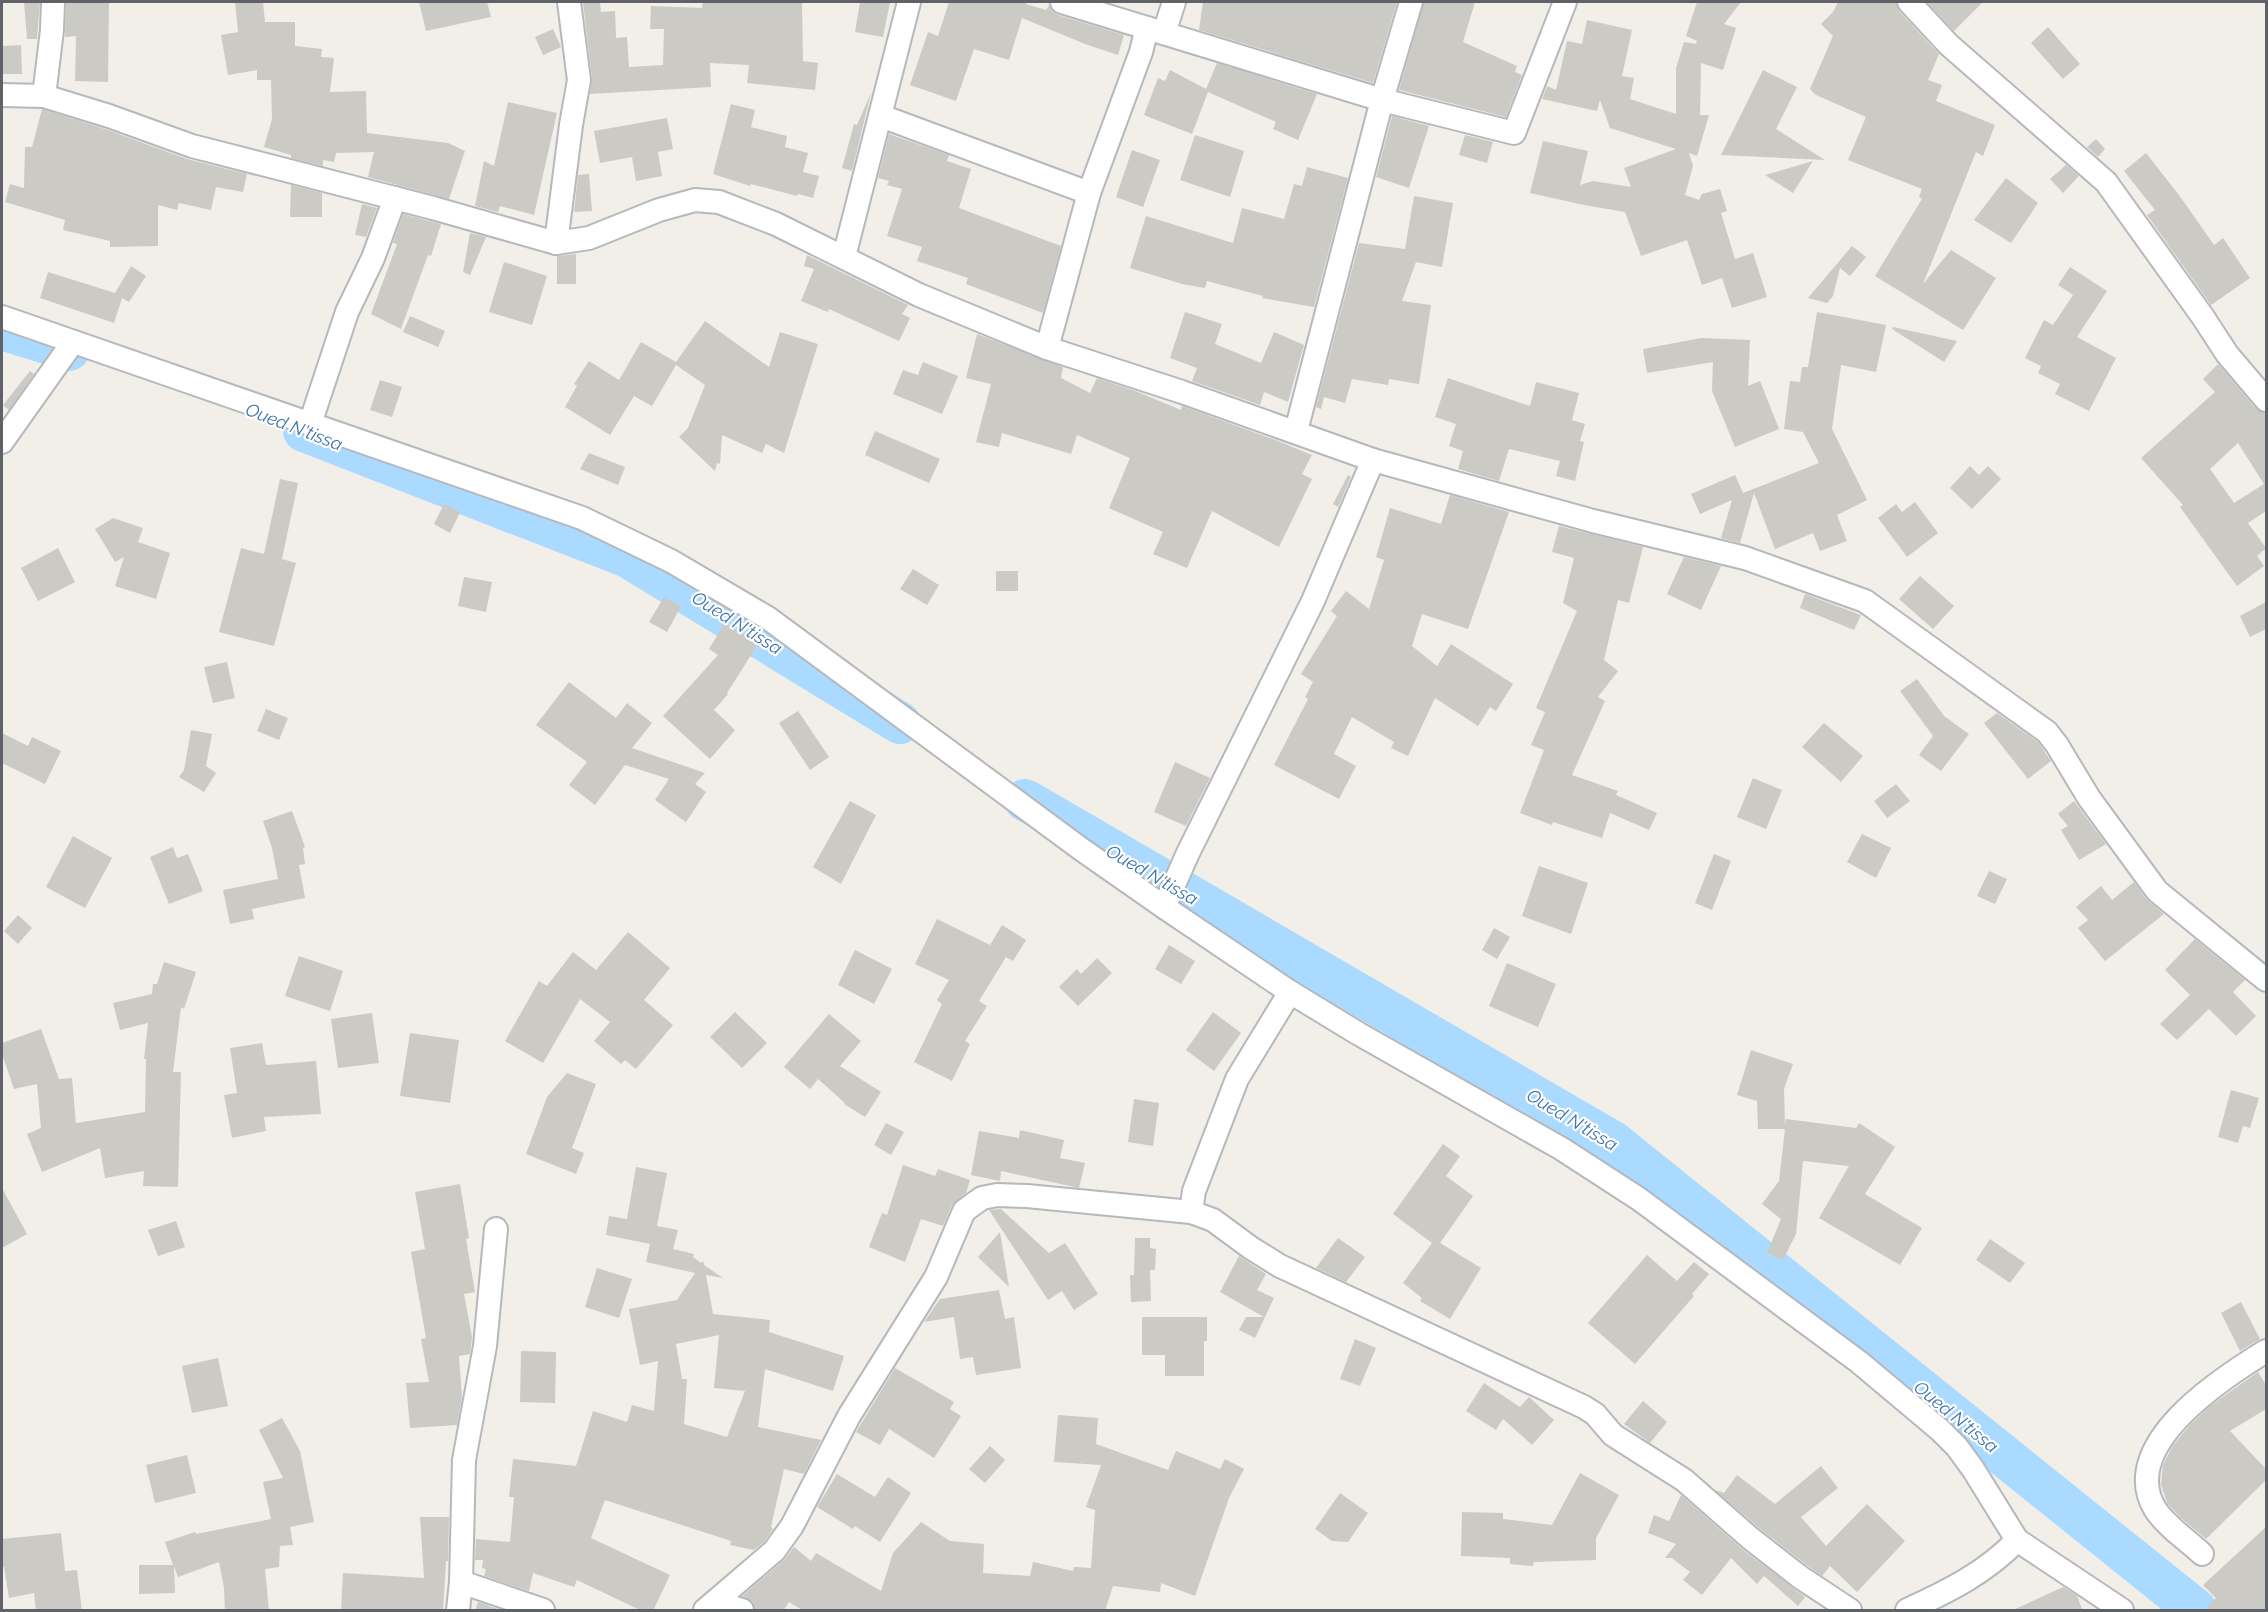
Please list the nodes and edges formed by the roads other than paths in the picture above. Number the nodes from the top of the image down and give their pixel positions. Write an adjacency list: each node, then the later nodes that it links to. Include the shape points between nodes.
1 (53, 2): 11 (street)
2 (569, 2): 16 (street, via 579,80)
3 (909, 2): 13 (street)
4 (1062, 2): 9 (street)
5 (1174, 2): 9 (street)
6 (1411, 2): 12 (street)
7 (1565, 2): 12 (street, via 1514,133)
8 (1909, 2): 21 (street, via 1949,45 2106,182 2227,354)
9 (1155, 30): 12 (street); 14 (street, via 1141,52)
10 (2, 95): 11 (street)
11 (44, 96): 15 (street, via 192,146)
12 (1382, 100): 23 (street)
13 (881, 116): 14 (street); 17 (street)
14 (1089, 193): 20 (street)
15 (395, 198): 16 (street); 22 (street, via 373,258 347,312)
16 (556, 243): 17 (street, via 589,238 659,210 707,200 776,224)
17 (844, 257): 20 (street, via 919,295)
18 (2, 317): 19 (street)
19 (73, 342): 22 (street); 24 (street)
20 (1047, 348): 23 (street)
21 (2266, 400)
22 (310, 424): 26 (street, via 582,518 671,561 768,618)
23 (1296, 431): 25 (street)
24 (2, 442)
25 (1373, 460): 26 (street, via 1313,601); 27 (street, via 1745,558 1865,601 2047,732 2089,798 2157,891)
26 (1164, 907): 28 (street)
27 (2266, 980)
28 (1290, 992): 29 (street, via 1237,1079 1194,1191); 32 (street, via 1610,1180 1859,1362 1957,1447)
29 (1191, 1212): 35 (street, via 997,1195 982,1198 964,1211 936,1277 849,1416 792,1526 774,1551); 39 (street, via 1213,1220 1280,1266 1584,1407 1613,1436 1684,1480 1758,1544)
30 (496, 1229): 34 (street, via 484,1346 464,1460)
31 (2266, 1351): 33 (street, via 2196,1400 2158,1443 2149,1467 2148,1488 2155,1509)
32 (2017, 1540): 40 (street, via 2002,1556 1967,1580); 41 (street)
33 (2202, 1554)
34 (461, 1582): 36 (street); 37 (street)
35 (710, 1606): 38 (street)
36 (458, 1611)
37 (543, 1611)
38 (742, 1611)
39 (1850, 1611)
40 (1907, 1611)
41 (2122, 1611)

